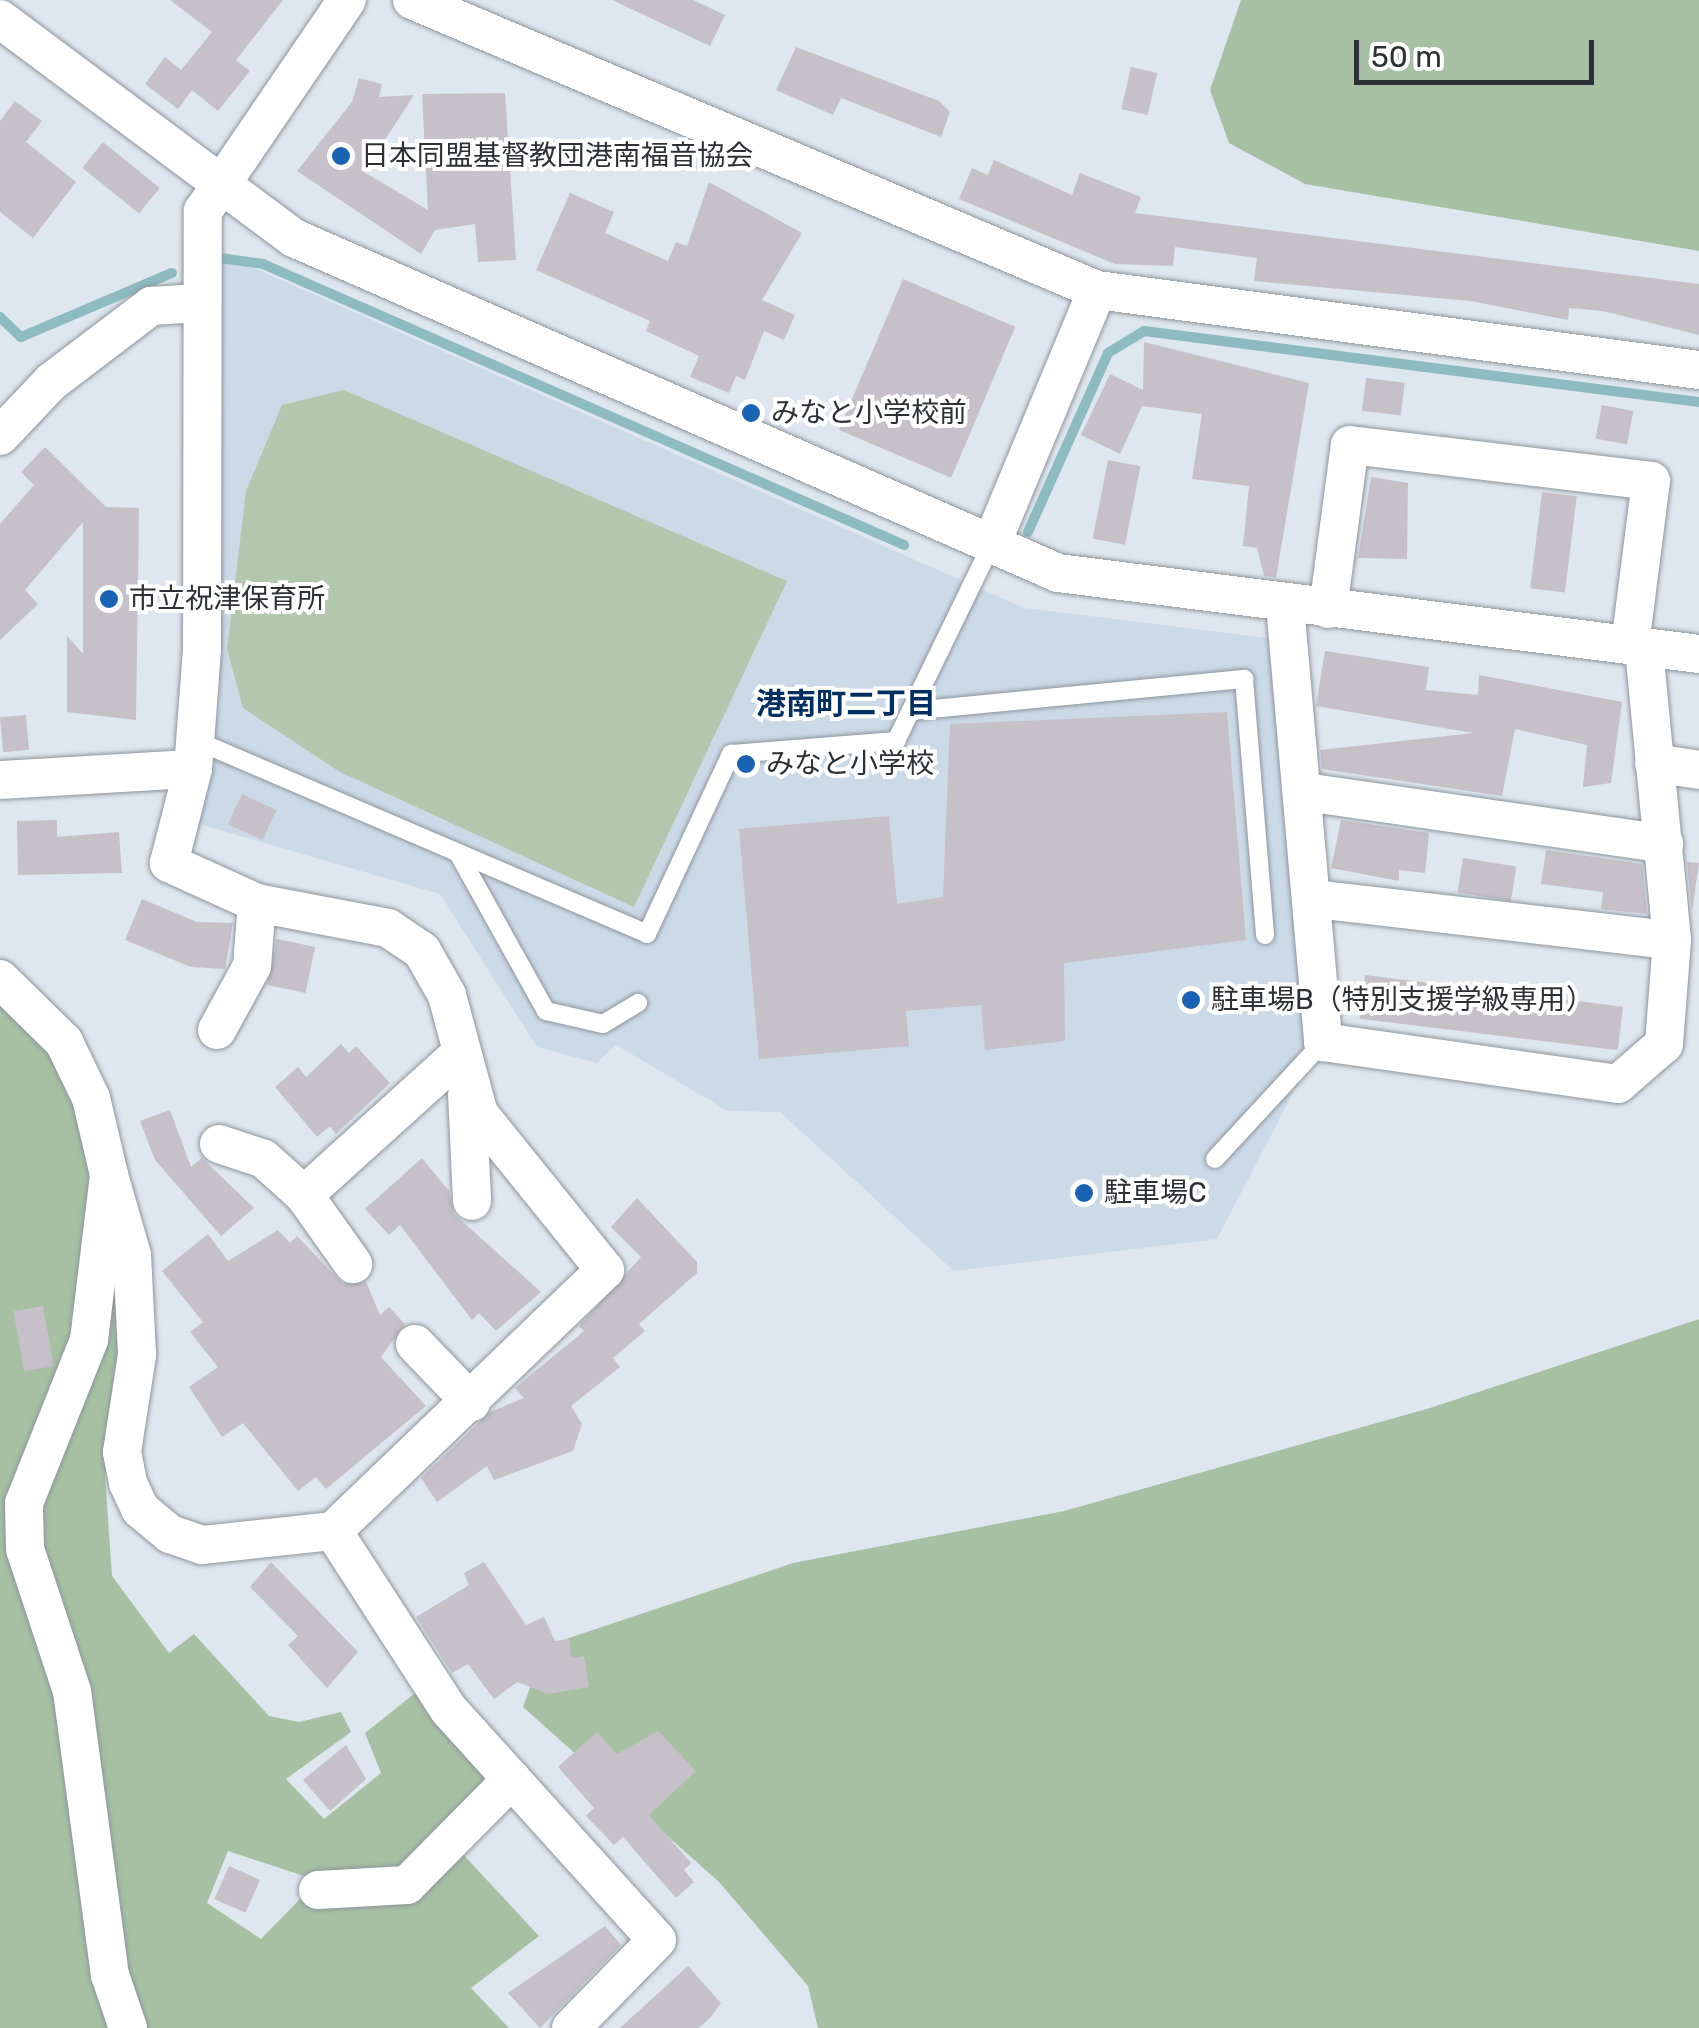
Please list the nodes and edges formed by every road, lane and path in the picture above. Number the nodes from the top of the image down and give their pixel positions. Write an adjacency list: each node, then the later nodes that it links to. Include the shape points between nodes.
1 (348, 0): 4 (street)
2 (412, 0): 5 (street)
3 (0, 19): 4 (street)
4 (215, 184): 6 (street, via 203,211); 9 (street, via 294,238)
5 (1097, 290): 7 (street); 9 (street)
6 (199, 303): 8 (street, via 151,306 51,382); 15 (street)
7 (1699, 370)
8 (0, 436)
9 (991, 545): 10 (street, via 1058,573); 14 (lane)
10 (1285, 606): 11 (street); 19 (street)
11 (1328, 609): 12 (street); 12 (street, via 1350,445 1651,481)
12 (1637, 646): 13 (street); 16 (street)
13 (1699, 654)
14 (911, 711): 21 (lane, via 896,742 731,754 647,934); 24 (lane, via 1244,679)
15 (194, 755): 18 (street); 21 (lane); 23 (street, via 169,863)
16 (1654, 763): 17 (street); 20 (street)
17 (1699, 770)
18 (0, 780)
19 (1305, 792): 20 (street); 22 (street)
20 (1664, 844): 25 (street)
21 (458, 853): 27 (lane, via 546,1011 603,1024)
22 (1314, 898): 25 (street); 29 (street)
23 (256, 904): 28 (street, via 252,966); 30 (street, via 388,928 422,951 447,995)
24 (1265, 935)
25 (1682, 964): 29 (street, via 1664,1044 1618,1084)
26 (0, 979): 33 (street, via 64,1042 91,1098)
27 (638, 1003)
28 (217, 1030)
29 (1323, 1042): 32 (lane)
30 (463, 1070): 34 (street); 35 (street); 38 (street, via 479,1114 605,1270)
31 (218, 1144): 34 (street, via 264,1159)
32 (1215, 1160)
33 (109, 1175): 39 (street, via 132,1255 137,1355 122,1452 140,1509 170,1534 202,1545); 42 (street, via 89,1340 24,1503 25,1549 72,1691 110,1974)
34 (304, 1194): 36 (street)
35 (472, 1201)
36 (353, 1264)
37 (415, 1344): 38 (street)
38 (471, 1402): 39 (street)
39 (333, 1531): 40 (street, via 450,1710)
40 (512, 1778): 41 (street, via 407,1885); 43 (street, via 657,1940)
41 (318, 1890)
42 (128, 2028)
43 (571, 2028)

